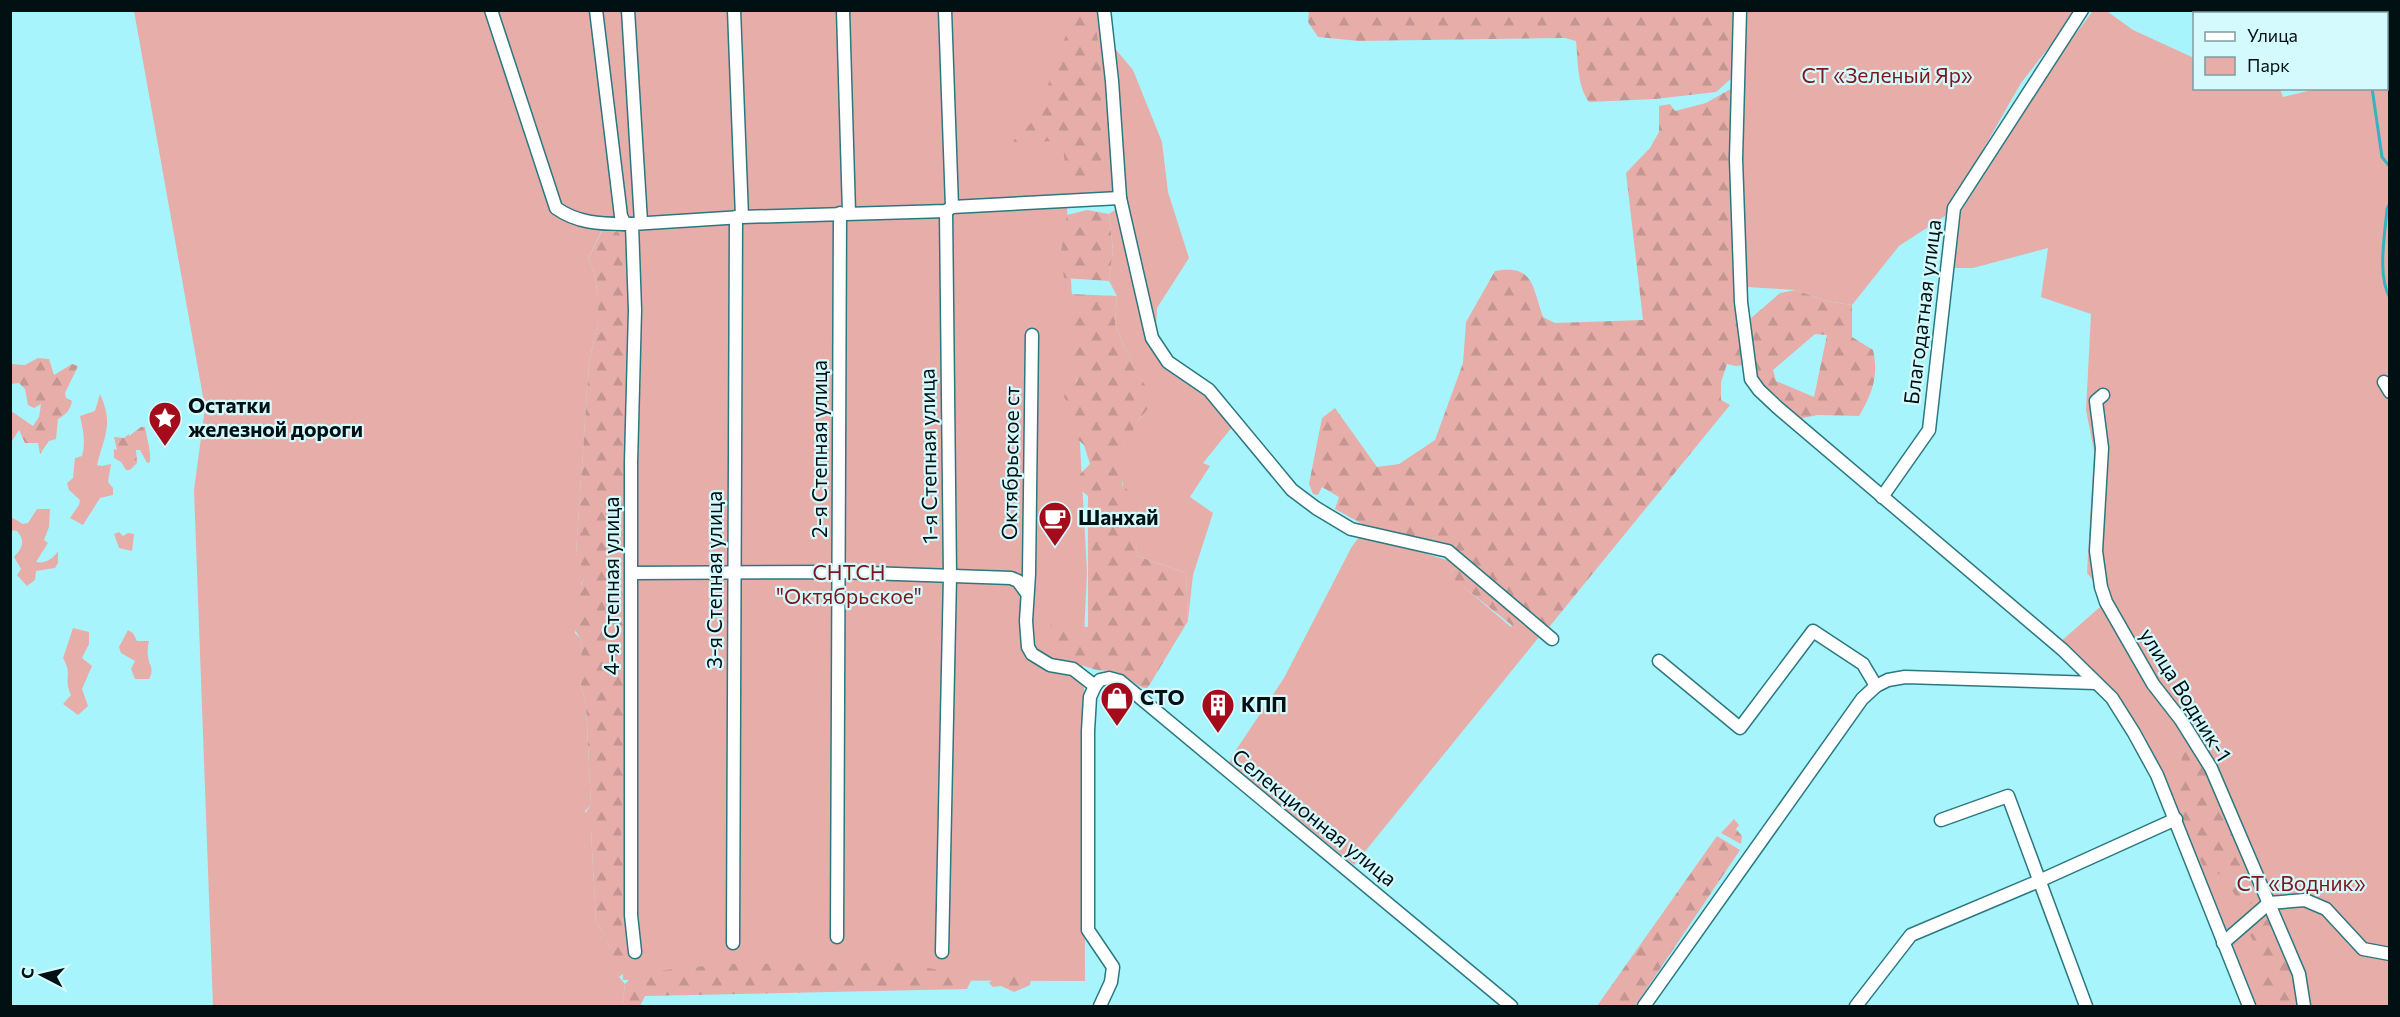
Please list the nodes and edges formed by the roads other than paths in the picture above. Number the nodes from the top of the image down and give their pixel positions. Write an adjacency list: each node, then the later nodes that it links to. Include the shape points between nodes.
1 (491, 10): 14 (street, via 556,208 594,223)
2 (596, 10): 14 (street, via 621,216)
3 (628, 10): 14 (street, 4-я Степная улица)
4 (734, 10): 13 (street, 3-я Степная улица)
5 (843, 10): 12 (street, 2-я Степная улица)
6 (945, 10): 11 (street, 1-я Степная улица)
7 (1104, 10): 10 (street)
8 (1740, 10): 17 (street, via 1736,159 1741,302 1751,379 1758,390)
9 (2082, 10): 17 (street, Благодатная улица, via 1954,208 1929,430)
10 (1120, 198): 11 (street); 23 (street, via 1152,338 1168,362 1209,390 1292,490 1351,529 1448,551)
11 (949, 209): 12 (street); 21 (street, 1-я Степная улица)
12 (844, 213): 13 (street); 18 (street, 2-я Степная улица)
13 (739, 217): 14 (street); 20 (street, 3-я Степная улица)
14 (634, 224): 19 (street, 4-я Степная улица)
15 (1032, 335): 22 (street, Октябрьское ст)
16 (2103, 395): 33 (street, улица Водник-1, via 2096,401 2102,448 2096,551 2101,587 2153,684 2211,768)
17 (1882, 497): 25 (street)
18 (839, 572): 20 (street); 21 (street); 34 (street, 2-я Степная улица)
19 (632, 573): 20 (street); 37 (street, 4-я Степная улица)
20 (734, 573): 35 (street, 3-я Степная улица)
21 (950, 576): 22 (street, via 1011,578); 38 (street, 1-я Степная улица)
22 (1026, 592): 28 (street, Октябрьское ст, via 1028,647 1032,654 1050,665 1073,669)
23 (1552, 639)
24 (1659, 661): 29 (street, via 1740,728 1813,631 1863,664)
25 (2073, 661): 26 (street, via 2073,676); 27 (street)
26 (2067, 682): 27 (street); 29 (street, via 1905,677)
27 (2096, 683): 30 (street, via 2112,698 2134,733)
28 (1095, 686): 40 (street, via 1090,698 1088,731 1088,930 1113,967); 41 (street, Селекционная улица, via 1104,679 1120,681)
29 (1876, 686): 42 (street, via 1862,699)
30 (2176, 819): 32 (street); 36 (street)
31 (1941, 820): 32 (street, via 2008,796)
32 (2039, 881): 43 (street, via 1911,935); 44 (street)
33 (2269, 903): 36 (street); 39 (street, via 2305,900 2326,909 2363,949); 46 (street, улица Водник-1, via 2299,974)
34 (837, 937)
35 (733, 943)
36 (2223, 943): 45 (street)
37 (634, 952)
38 (942, 952)
39 (2390, 954)
40 (1100, 1006)
41 (1511, 1006)
42 (1644, 1006)
43 (1856, 1006)
44 (2086, 1006)
45 (2249, 1006)
46 (2304, 1006)

